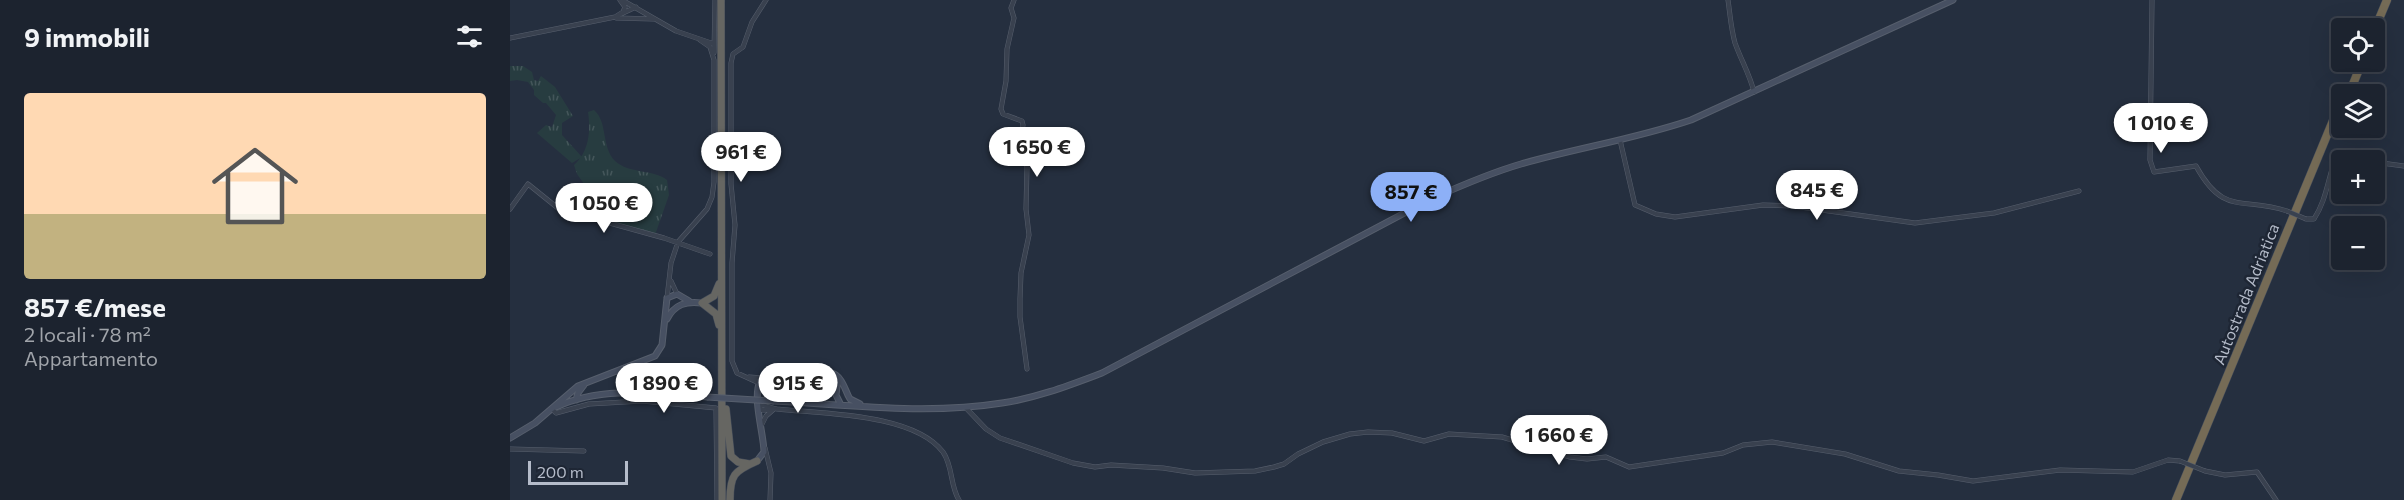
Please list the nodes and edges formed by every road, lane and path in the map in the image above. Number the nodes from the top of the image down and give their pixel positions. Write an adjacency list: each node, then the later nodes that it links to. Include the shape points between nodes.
1 (621, 0): 11 (street); 12 (street, via 625,7)
2 (715, 0): 18 (street)
3 (724, 0): 32 (highway)
4 (766, 0): 45 (street, via 731,63 730,184 735,225 732,361 737,373)
5 (1014, 0): 43 (street, via 1001,109 1003,114 1022,120 1023,125 1018,161 1027,166 1029,235 1020,299)
6 (1728, 0): 23 (street, via 1734,40)
7 (1953, 0): 23 (main road)
8 (2152, 0): 29 (street, bridge, via 2150,160 2154,172 2196,166 2216,195 2233,204 2270,205 2306,219 2314,219 2319,212)
9 (2382, 0): 14 (highway)
10 (2387, 0): 15 (highway)
11 (636, 6): 12 (street); 13 (street, via 633,15); 17 (street)
12 (620, 15): 16 (street)
13 (626, 17): 16 (street); 17 (street)
14 (2374, 18)
15 (2379, 18)
16 (607, 19): 19 (street)
17 (657, 20): 20 (street)
18 (714, 29): 20 (street); 21 (street)
19 (510, 38)
20 (706, 43): 21 (street); 22 (street)
21 (714, 44): 22 (street)
22 (714, 60): 33 (street, via 712,197)
23 (1755, 92): 26 (main road, via 1691,120)
24 (2331, 126): 75 (highway, Autostrada Adriatica)
25 (2331, 138): 76 (highway, Autostrada Adriatica)
26 (1620, 140): 30 (street, via 1635,205 1675,217 1763,205 1915,223 1994,213); 60 (main road, via 1475,179 1102,373 1029,398)
27 (2385, 163): 28 (street)
28 (2404, 166)
29 (2331, 174)
30 (2079, 191)
31 (510, 209): 33 (street, via 528,184 559,209)
32 (724, 225): 35 (highway); 63 (highway)
33 (678, 242): 34 (street); 36 (street)
34 (710, 254)
35 (722, 266): 40 (highway, via 717,292); 44 (highway)
36 (670, 274): 37 (street); 38 (street)
37 (677, 294): 38 (main road); 39 (main road)
38 (667, 298): 41 (main road); 42 (main road)
39 (691, 302): 40 (main road); 41 (main road)
40 (702, 303): 44 (highway, via 718,317)
41 (681, 304): 42 (main road)
42 (665, 323): 48 (main road, via 662,345 655,356)
43 (1027, 369)
44 (722, 370): 72 (highway)
45 (746, 377): 46 (street); 49 (street)
46 (764, 378): 47 (main road, via 820,370); 49 (main road)
47 (838, 378): 52 (main road); 53 (main road)
48 (585, 383): 50 (main road); 51 (main road)
49 (759, 384): 57 (main road)
50 (573, 389): 55 (main road); 61 (main road)
51 (580, 389): 54 (main road); 55 (main road)
52 (846, 393): 58 (main road); 59 (main road)
53 (836, 395): 56 (main road); 58 (main road)
54 (588, 397): 55 (main road); 56 (main road, bridge, via 648,394)
55 (576, 400): 61 (main road)
56 (824, 404): 58 (main road)
57 (759, 405): 62 (street); 64 (main road)
58 (841, 405): 59 (main road)
59 (867, 406): 60 (main road)
60 (966, 408): 77 (street, bridge, via 1000,438 1073,464 1163,468 1184,473 1274,467 1323,442 1368,432 1424,441 1449,434 1502,437 1570,458 1606,457 1629,467 1773,442 1845,454 1899,471 1973,481 2060,470 2133,472 2162,462 2180,461 2225,475 2257,472)
61 (552, 409): 65 (main road); 71 (street, via 560,413 589,404 642,401 716,408)
62 (774, 409): 64 (street); 74 (street, via 863,418 913,431 944,454)
63 (726, 410): 69 (highway, via 731,456 738,462); 72 (highway)
64 (761, 427): 66 (main road)
65 (510, 436)
66 (764, 445): 69 (main road, via 764,452); 70 (street)
67 (510, 449): 68 (street)
68 (584, 451)
69 (754, 463): 70 (street, via 765,461); 72 (highway, via 733,476)
70 (770, 468): 73 (street)
71 (717, 500)
72 (726, 500)
73 (770, 500)
74 (959, 500)
75 (2176, 500)
76 (2182, 500)
77 (2276, 500)

